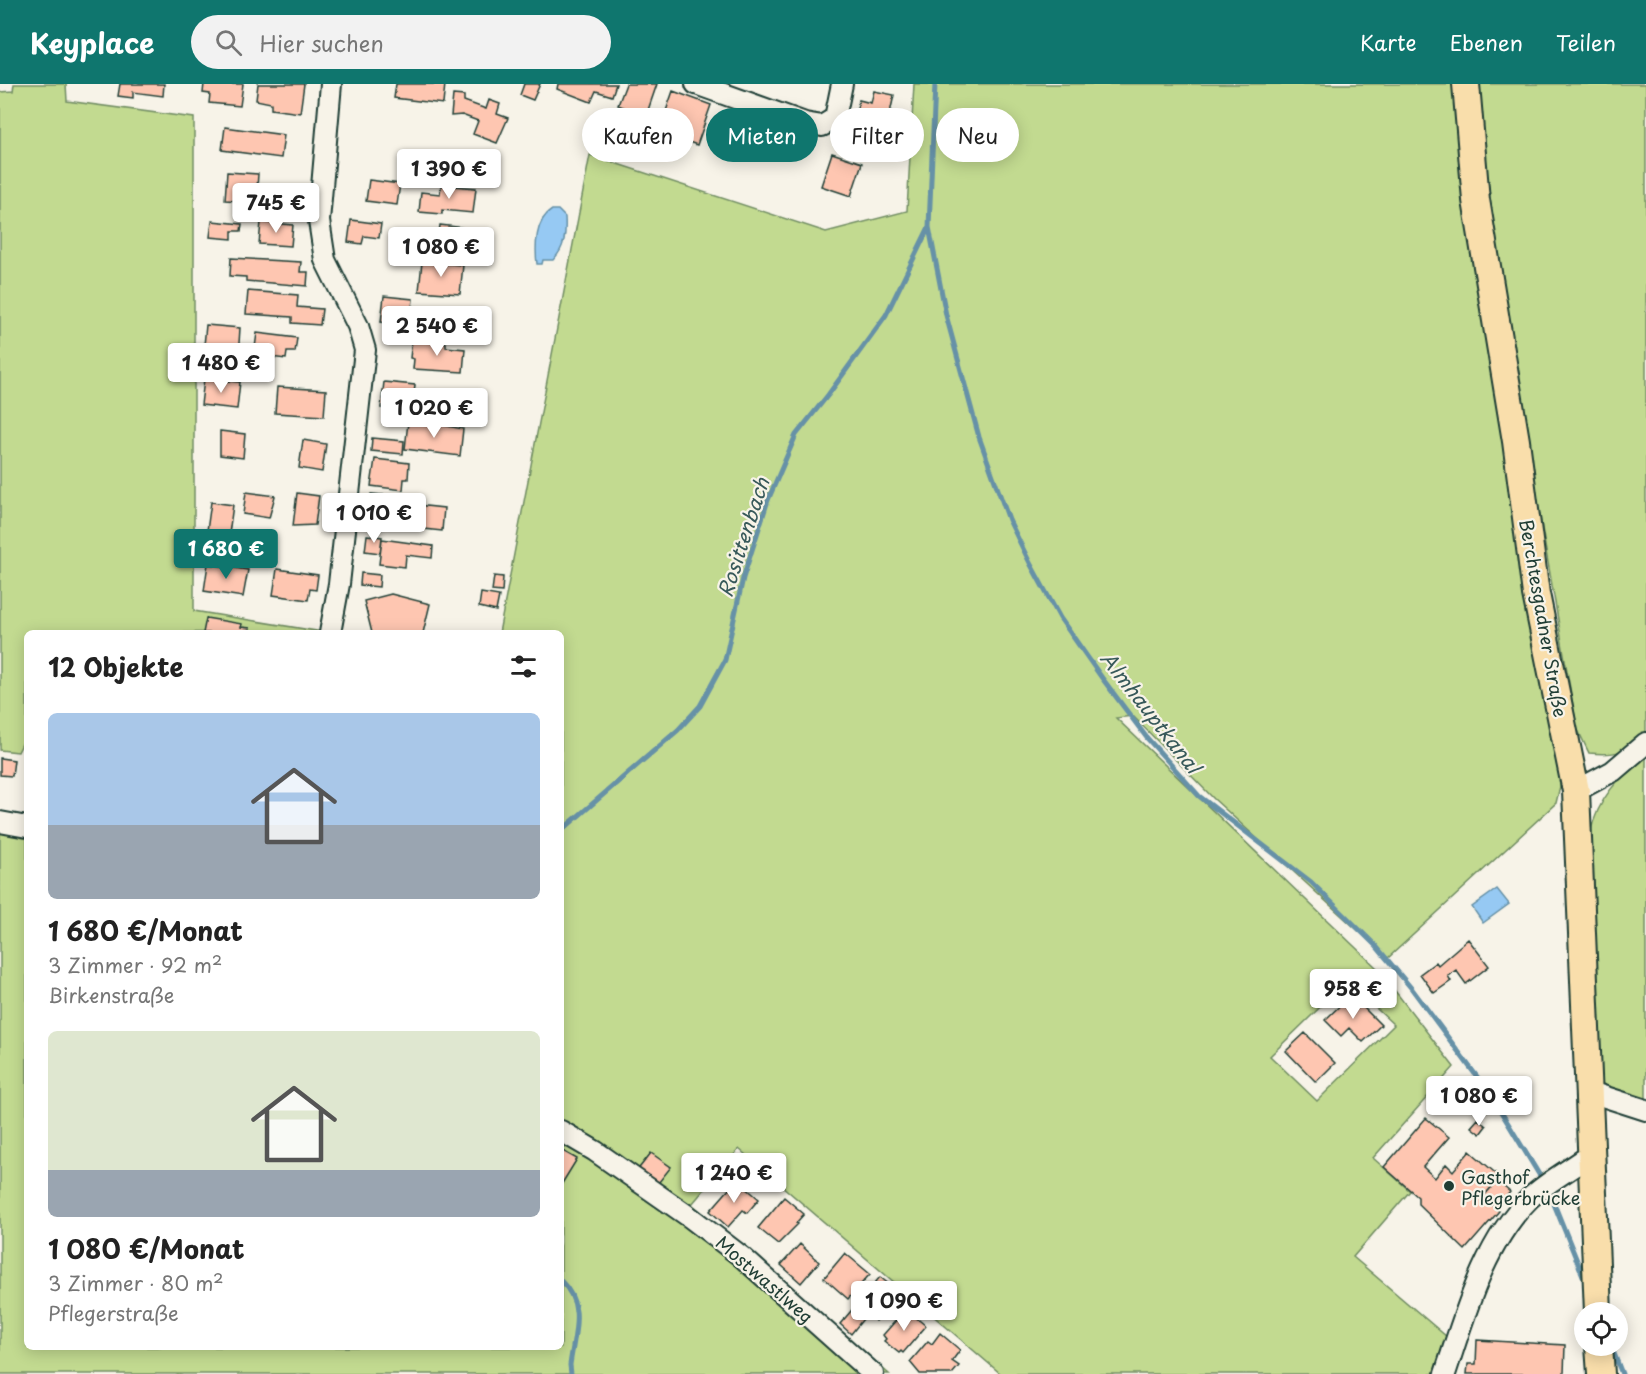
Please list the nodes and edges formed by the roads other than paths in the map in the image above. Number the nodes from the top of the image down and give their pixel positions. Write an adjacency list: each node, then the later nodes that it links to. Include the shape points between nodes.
1 (332, 84): 5 (street, via 319,221 325,260 358,326 365,350)
2 (696, 84): 3 (street, via 822,126 835,118)
3 (842, 84)
4 (1466, 84): 7 (main road, Berchtesgadner Straße, via 1476,200 1516,441 1536,594)
5 (331, 630)
6 (1646, 742): 7 (street, via 1613,771)
7 (1576, 791): 10 (main road, Berchtesgadner Straße)
8 (0, 822): 9 (street)
9 (24, 826)
10 (1587, 1091): 11 (street); 13 (main road, Berchtesgadner Straße)
11 (1646, 1110)
12 (564, 1133): 16 (street, Mostwastlweg, via 734,1251)
13 (1590, 1155): 14 (main road, Berchtesgadner Straße); 17 (street, via 1516,1212 1467,1307)
14 (1598, 1302)
15 (1600, 1356): 18 (main road)
16 (873, 1374)
17 (1445, 1374)
18 (1601, 1374)

